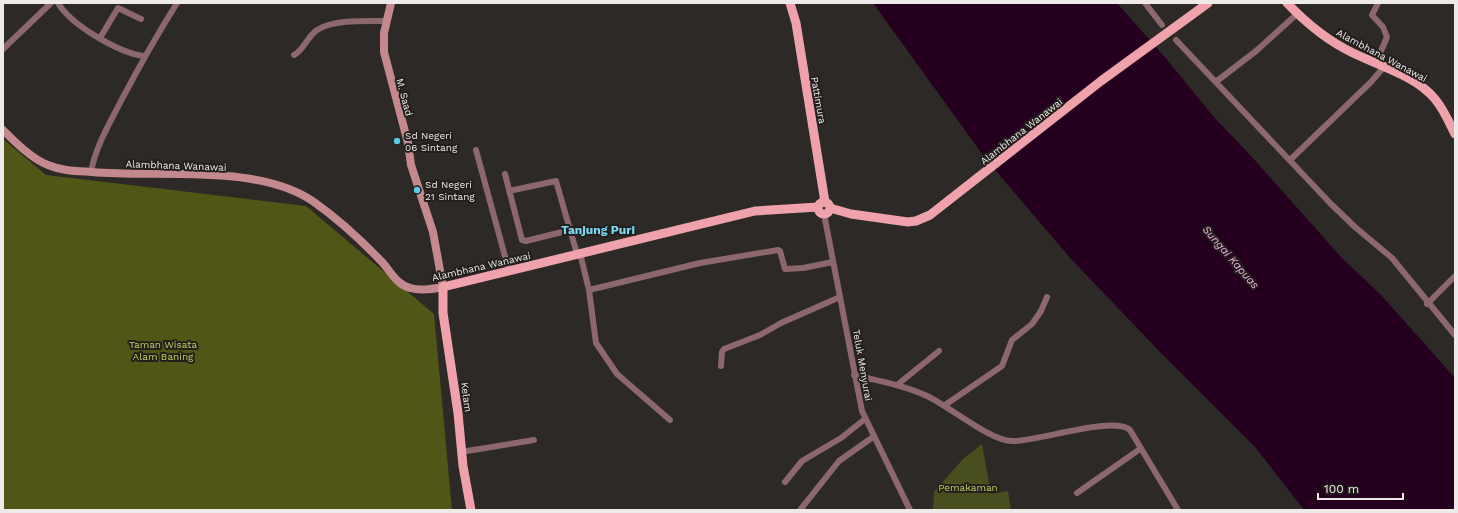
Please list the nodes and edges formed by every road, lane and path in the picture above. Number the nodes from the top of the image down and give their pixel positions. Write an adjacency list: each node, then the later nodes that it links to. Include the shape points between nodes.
1 (51, 3): 16 (street)
2 (58, 3): 14 (street, via 70,17)
3 (177, 3): 18 (street)
4 (391, 3): 12 (street, M. Saad)
5 (790, 3): 28 (main road, Pattimura, via 796,23)
6 (1145, 3): 13 (street)
7 (1287, 3): 10 (main road, Alambhana Wanawai)
8 (1378, 3): 19 (street, via 1372,14 1383,27 1387,37)
9 (1206, 4): 28 (main road, Alambhana Wanawai, via 922,219 908,222)
10 (1297, 14): 19 (main road, Alambhana Wanawai, via 1331,41); 20 (street, via 1256,51)
11 (141, 19): 14 (street, via 118,8)
12 (387, 21): 17 (street, via 344,22 327,26 309,37); 34 (street, M. Saad, via 384,52 408,143 411,165 433,232)
13 (1162, 25)
14 (100, 38): 18 (street)
15 (1176, 40): 20 (street)
16 (3, 49)
17 (294, 55)
18 (144, 56): 25 (street, via 106,130 93,160)
19 (1380, 65): 22 (main road, Alambhana Wanawai, via 1413,81 1428,92 1443,110); 24 (street, via 1371,82)
20 (1217, 81): 24 (street)
21 (3, 130): 25 (street, Alambhana Wanawai, via 46,164 67,170)
22 (1455, 134)
23 (476, 150): 32 (street)
24 (1290, 160): 38 (street, via 1350,223 1386,252)
25 (91, 172): 34 (street, Alambhana Wanawai, via 226,177 280,186 314,202 357,238 397,282 420,290)
26 (505, 174): 27 (street)
27 (509, 191): 29 (street, via 556,181); 29 (street, via 522,240)
28 (824, 208): 30 (main road, Alambhana Wanawai, via 773,208 755,211); 31 (street, Teluk Menyurai)
29 (570, 230): 30 (street)
30 (578, 254): 32 (main road, Alambhana Wanawai); 35 (street)
31 (833, 262): 35 (street, via 785,269 778,250 700,263); 36 (street, Teluk Menyurai)
32 (509, 271): 34 (main road, Alambhana Wanawai)
33 (1455, 276): 38 (street)
34 (443, 287): 50 (main road, Kelam, via 443,313 458,413)
35 (589, 290): 46 (street, via 594,337 602,354 618,374)
36 (840, 297): 41 (street, via 724,349); 42 (street, Teluk Menyurai)
37 (1047, 297): 44 (street, via 1032,324 1012,340 1002,366)
38 (1427, 304): 39 (street)
39 (1455, 336)
40 (939, 351): 43 (street)
41 (721, 366)
42 (854, 375): 43 (street); 45 (street, Teluk Menyurai)
43 (897, 385): 44 (street, via 917,391)
44 (945, 405): 49 (street, via 1005,441 1107,425 1123,425 1130,430)
45 (865, 419): 47 (street, Teluk Menyurai); 51 (street, via 841,438 802,461)
46 (670, 420)
47 (874, 437): 54 (street, via 839,461); 55 (street, Teluk Menyurai)
48 (534, 440): 50 (street)
49 (1140, 449): 52 (street); 56 (street)
50 (461, 452): 53 (main road, Kelam)
51 (785, 482)
52 (1077, 493)
53 (471, 510)
54 (800, 510)
55 (910, 510)
56 (1178, 510)

